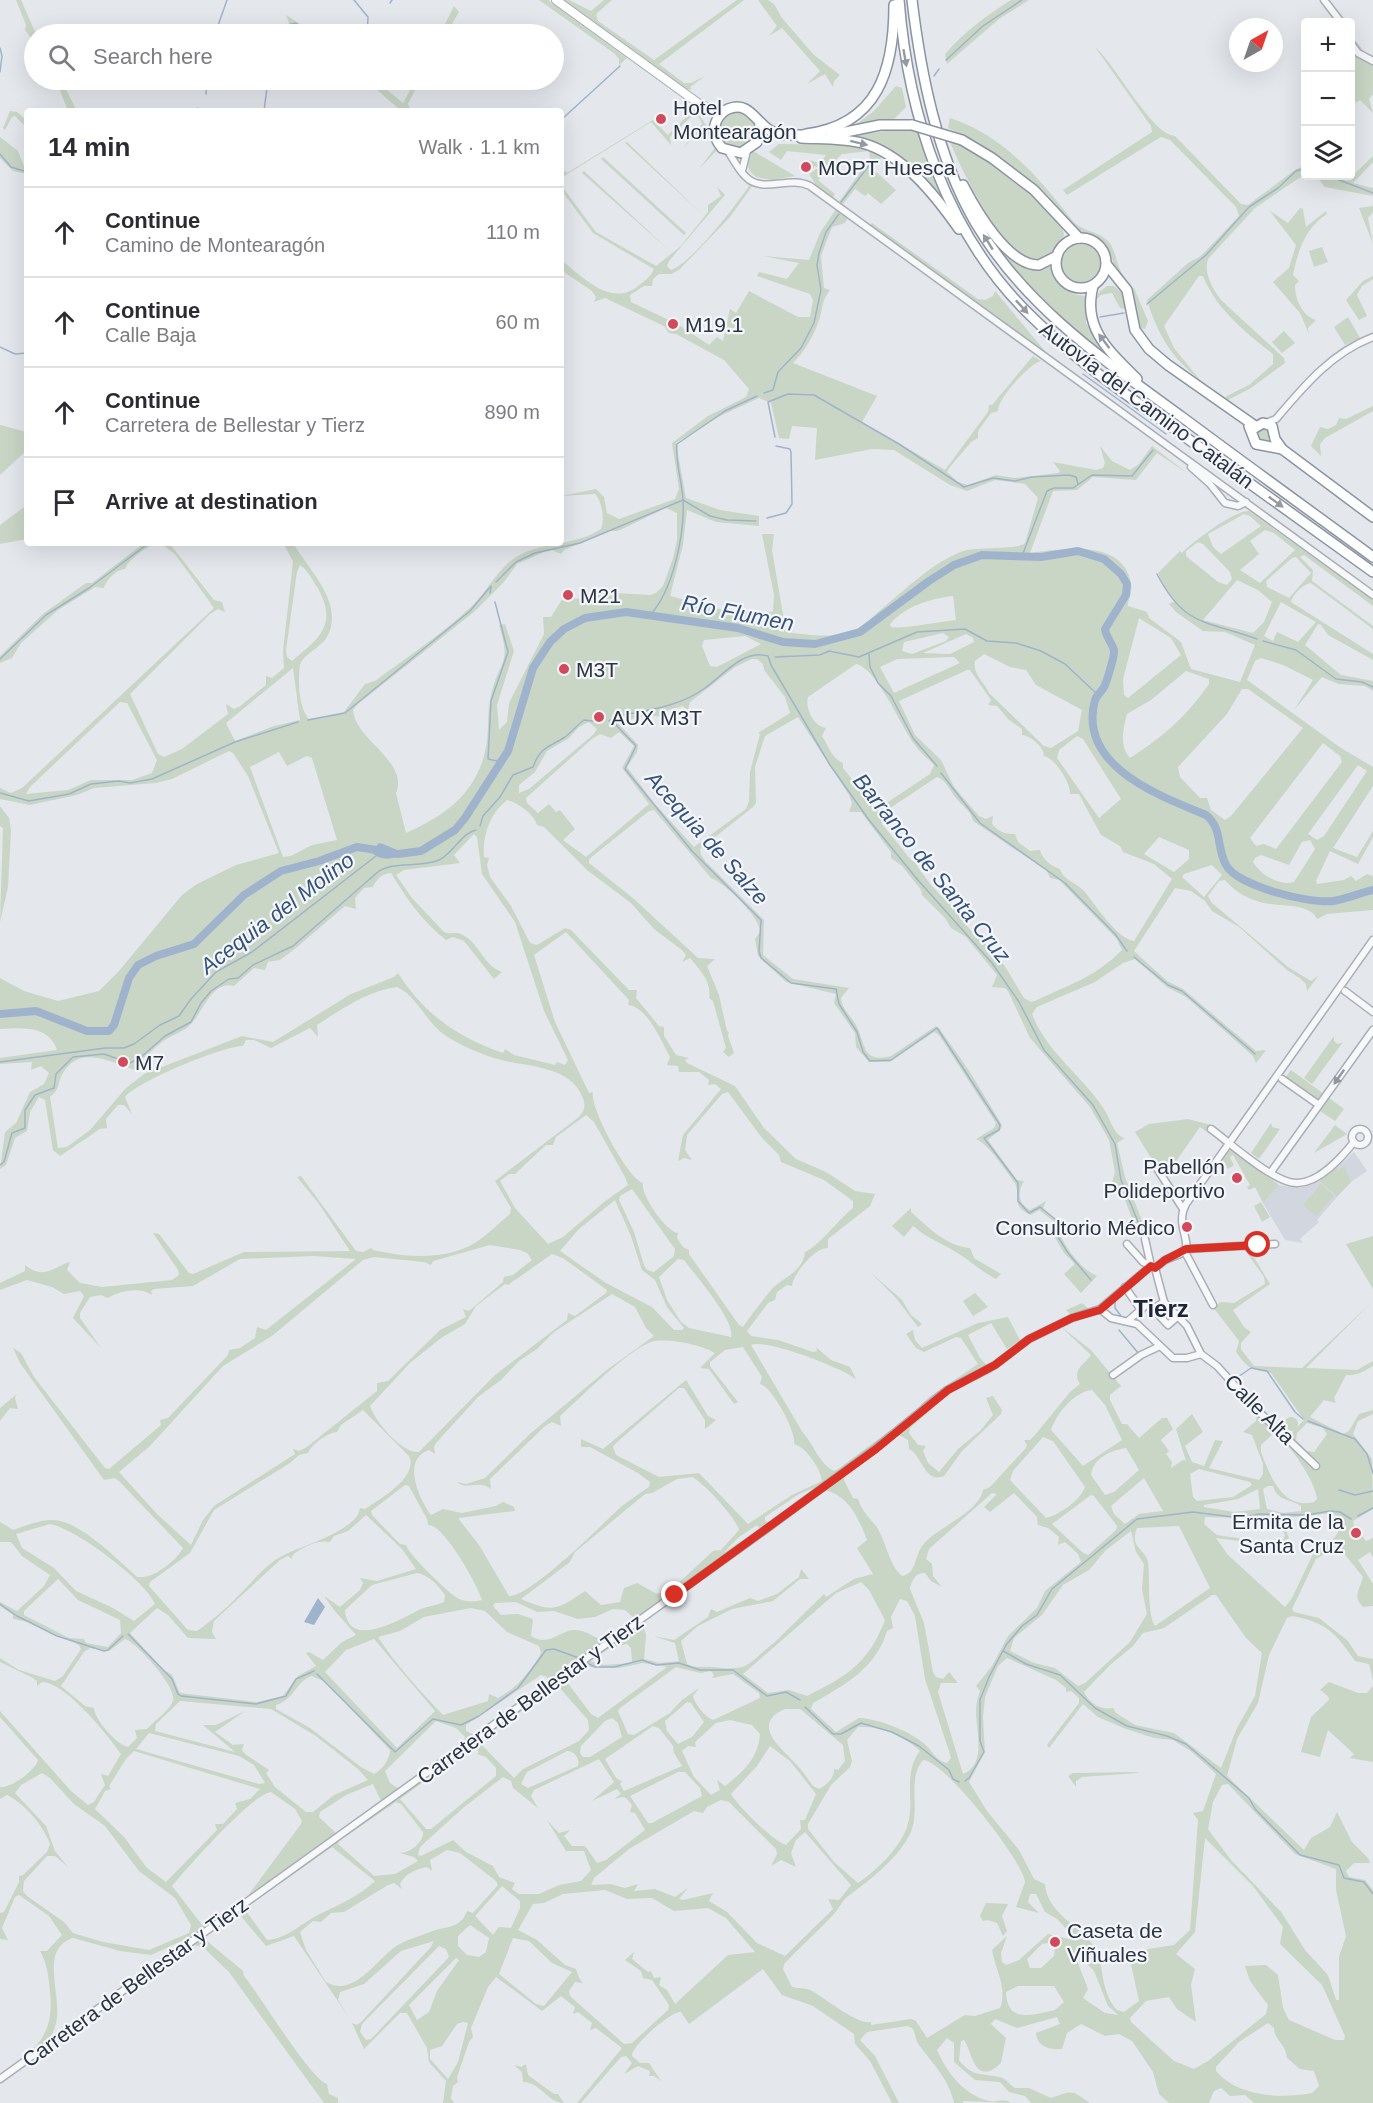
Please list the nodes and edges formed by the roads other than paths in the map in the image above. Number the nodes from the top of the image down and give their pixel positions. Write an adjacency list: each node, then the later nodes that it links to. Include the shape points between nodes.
1 (556, 0): 9 (main road)
2 (894, 0): 15 (highway, via 887,67 871,102 836,128)
3 (899, 0): 27 (highway, Autovía del Camino Catalán, one-way to 27, via 910,86 934,165 969,236)
4 (912, 0): 12 (highway, Autovía del Camino Catalán)
5 (1324, 0): 6 (street)
6 (1338, 18)
7 (1355, 49): 8 (street)
8 (1373, 61)
9 (698, 103): 10 (main road, via 710,109); 13 (main road, via 708,112)
10 (727, 110): 11 (highway, via 744,109); 13 (highway, via 716,121)
11 (760, 124): 14 (highway); 16 (highway)
12 (936, 126): 23 (highway, via 967,193 1011,253 1034,266); 33 (highway, Autovía del Camino Catalán, one-way to 12, via 1067,330 1022,288 974,220)
13 (714, 131): 17 (highway, via 718,143)
14 (771, 134): 15 (highway); 16 (highway)
15 (800, 137): 20 (highway, bridge, via 872,126 912,125 943,132 992,158 1034,190); 27 (highway, one-way to 27, via 863,144 893,159 937,200)
16 (757, 142): 18 (highway)
17 (728, 151): 18 (highway); 19 (street)
18 (747, 151): 19 (street, via 741,167)
19 (743, 174): 32 (street, via 763,185 792,180 810,186)
20 (1068, 228): 21 (highway); 22 (highway)
21 (1079, 238): 22 (highway); 24 (highway, via 1099,245)
22 (1068, 242): 23 (highway)
23 (1057, 256): 25 (highway, via 1057,272 1066,284 1079,288)
24 (1107, 265): 25 (highway); 26 (highway)
25 (1096, 283): 26 (highway); 33 (highway, one-way to 25, via 1138,380 1116,356 1090,318)
26 (1120, 283): 30 (highway, via 1129,294 1135,330 1149,349)
27 (1008, 292): 37 (highway, Autovía del Camino Catalán, one-way to 37, via 1071,353)
28 (1373, 337): 29 (street, via 1342,352)
29 (1272, 423): 30 (highway); 31 (highway)
30 (1253, 428): 31 (highway, via 1256,444 1262,447)
31 (1273, 442): 35 (highway)
32 (1178, 454): 34 (street); 34 (street, via 1225,503 1233,506)
33 (1243, 462): 36 (highway, Autovía del Camino Catalán)
34 (1246, 502): 38 (street)
35 (1373, 517)
36 (1373, 557)
37 (1373, 572)
38 (1373, 595)
39 (1373, 940): 48 (street)
40 (1345, 991): 41 (street)
41 (1373, 1012)
42 (1373, 1030): 44 (street, one-way to 44)
43 (1282, 1079): 44 (street)
44 (1319, 1105): 51 (street)
45 (1211, 1129): 48 (street)
46 (1366, 1141): 47 (street, via 1360,1145); 47 (street, via 1366,1133 1360,1129 1353,1133); 49 (street)
47 (1354, 1142): 51 (street, via 1324,1171 1306,1182 1286,1181)
48 (1230, 1143): 51 (street); 52 (street)
49 (1373, 1146)
50 (1158, 1170): 52 (street)
51 (1271, 1172)
52 (1183, 1209): 56 (street)
53 (1145, 1239): 57 (street)
54 (1127, 1244): 57 (street)
55 (1275, 1245): 56 (street)
56 (1185, 1250): 57 (street, Carretera de Bellestar y Tierz); 60 (street)
57 (1153, 1267): 58 (street, Carretera de Bellestar y Tierz); 59 (street)
58 (1125, 1287): 62 (street, Carretera de Bellestar y Tierz); 63 (street)
59 (1164, 1302): 61 (street); 64 (street, Calle Alta)
60 (1213, 1305)
61 (1153, 1309): 63 (street, via 1146,1305); 64 (street, via 1168,1325)
62 (1100, 1310): 65 (street, via 1111,1318); 70 (street, Carretera de Bellestar y Tierz, via 1072,1318 1029,1339 995,1365 948,1390 876,1449 746,1544)
63 (1141, 1310): 65 (street)
64 (1178, 1318): 67 (street, Calle Alta, via 1190,1331)
65 (1129, 1320): 66 (street)
66 (1160, 1346): 67 (street, via 1173,1358); 68 (street)
67 (1201, 1354): 69 (street, Calle Alta)
68 (1113, 1375)
69 (1316, 1466)
70 (0, 2079)

